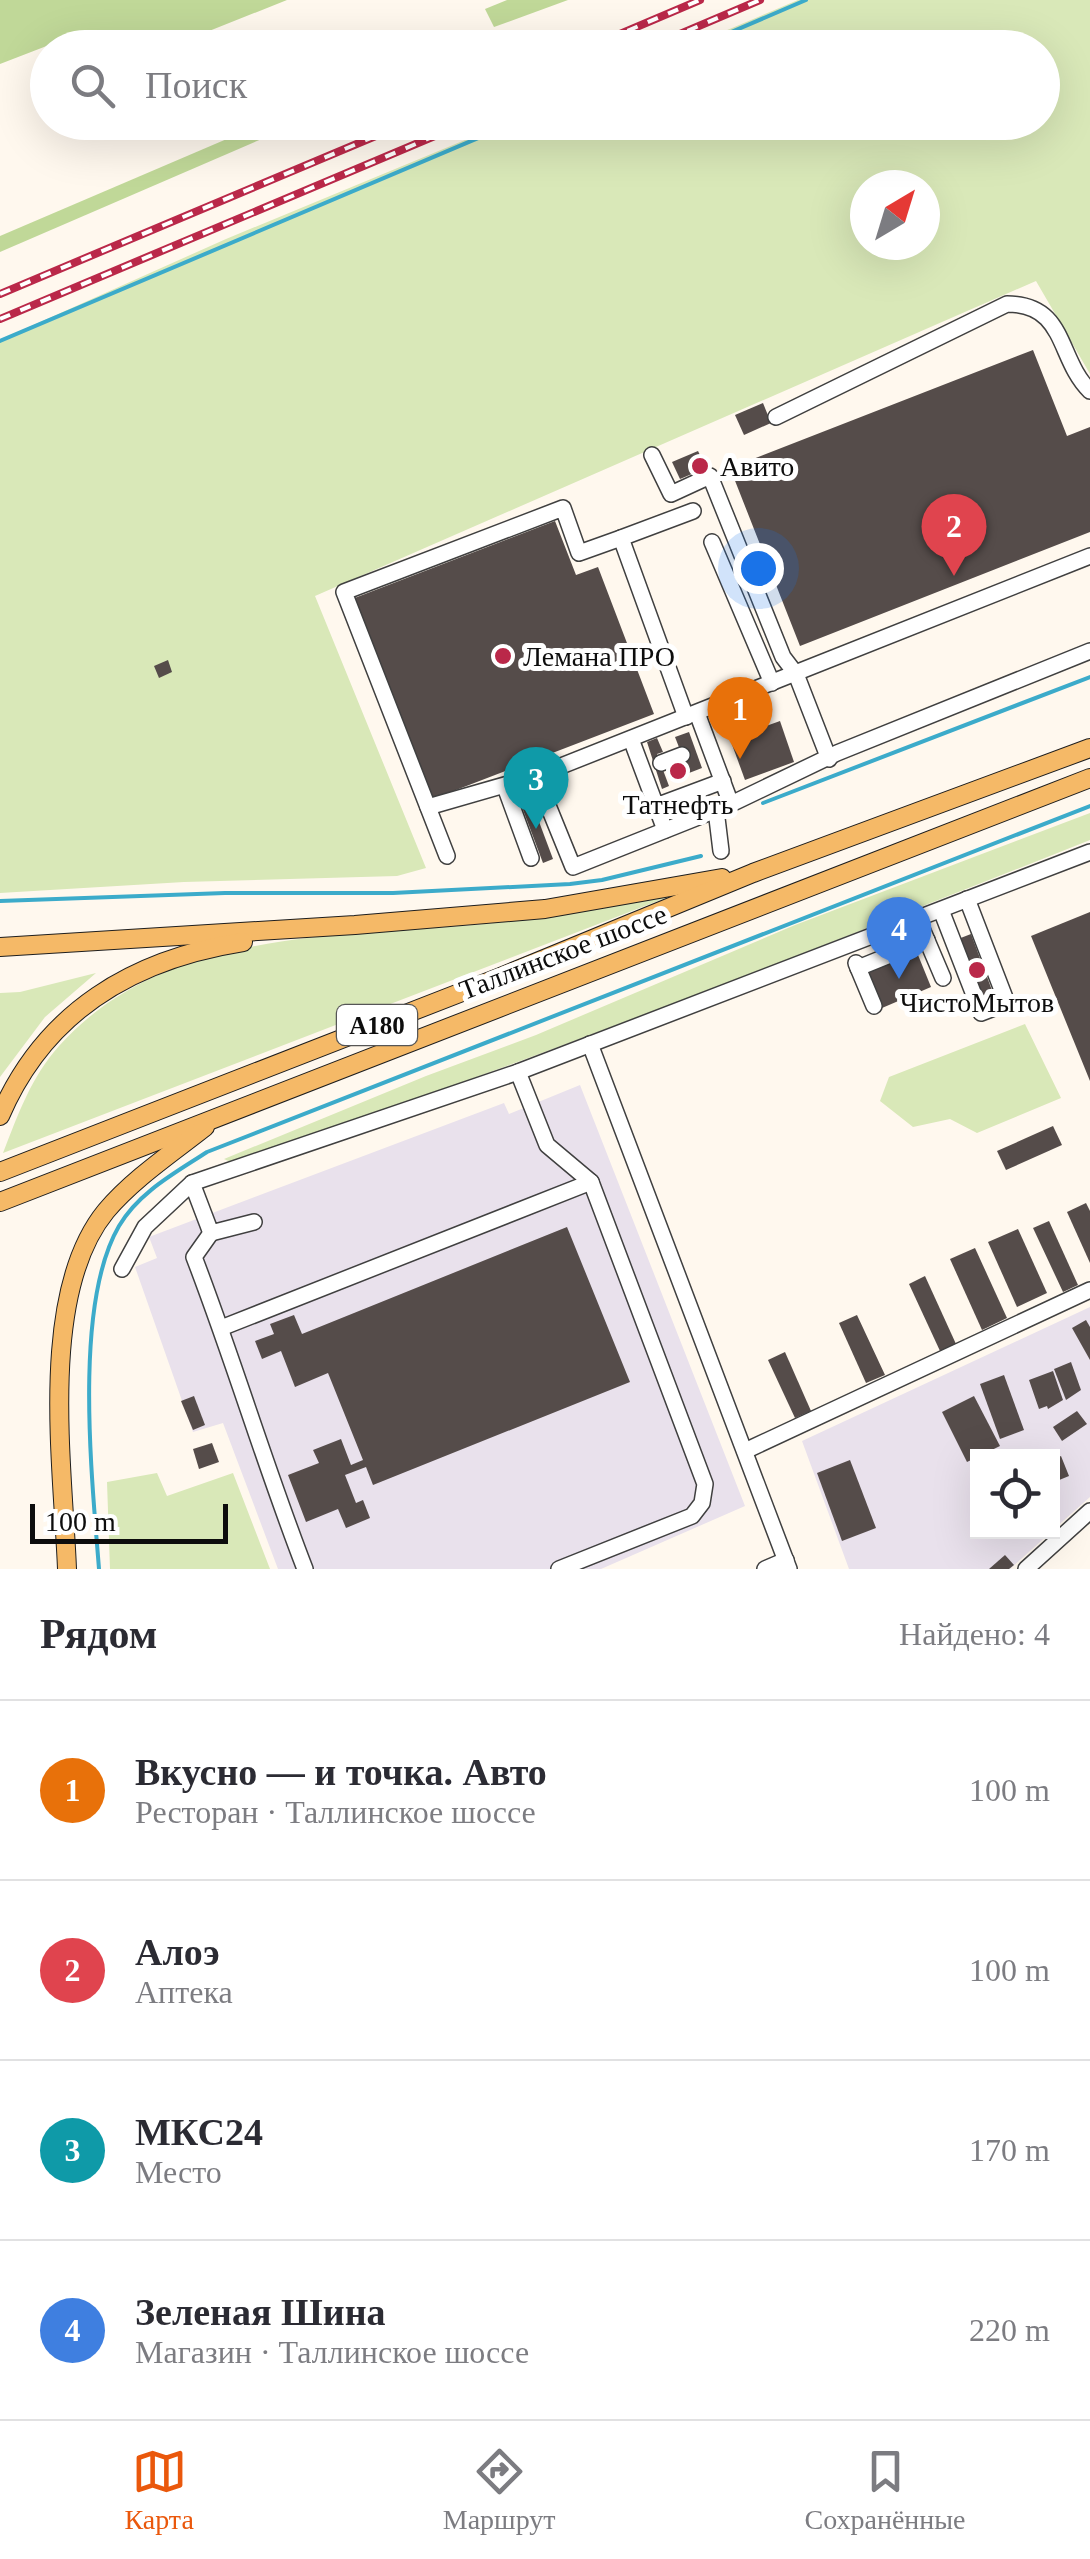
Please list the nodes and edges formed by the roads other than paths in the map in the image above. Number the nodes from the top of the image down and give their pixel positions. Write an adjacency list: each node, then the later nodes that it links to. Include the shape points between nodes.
1 (1090, 391): 2 (street, via 1042,312 1007,304)
2 (776, 416)
3 (652, 455): 9 (street, via 670,494 710,476 783,657)
4 (694, 511): 5 (street)
5 (621, 538): 11 (street); 22 (street, via 579,553 563,508 344,592)
6 (712, 542): 10 (street)
7 (1090, 556): 9 (street)
8 (1090, 651): 15 (street)
9 (796, 674): 10 (street); 15 (street)
10 (772, 683): 11 (street)
11 (692, 715): 12 (street); 14 (street)
12 (631, 739): 16 (street); 17 (street)
13 (1090, 748): 29 (main road, Таллинское шоссе)
14 (696, 749): 16 (street); 19 (street)
15 (829, 759): 23 (street)
16 (652, 766): 21 (street)
17 (536, 776): 20 (street); 24 (street, via 572,866)
18 (1090, 778): 42 (main road, Таллинское шоссе)
19 (722, 781): 21 (street); 23 (street)
20 (504, 787): 22 (street); 28 (street)
21 (656, 806): 24 (street)
22 (428, 807): 27 (street)
23 (723, 807): 24 (street); 25 (street)
24 (665, 830)
25 (720, 851)
26 (1090, 852): 30 (street)
27 (448, 856)
28 (531, 858)
29 (752, 873): 33 (main road, via 546,909); 44 (main road, Таллинское шоссе / A180)
30 (967, 900): 31 (street); 31 (street, via 1007,1003 981,1013)
31 (941, 910): 32 (street)
32 (918, 918): 34 (street); 35 (street)
33 (355, 925): 36 (main road); 43 (main road, via 218,946 120,980 76,1011 38,1051)
34 (926, 940): 37 (street); 38 (street)
35 (849, 945): 37 (street); 40 (street)
36 (0, 947)
37 (858, 968): 39 (street)
38 (943, 978)
39 (874, 1006)
40 (590, 1044): 41 (street); 53 (street)
41 (518, 1072): 45 (street); 46 (street, via 547,1145)
42 (221, 1114): 47 (main road, Таллинское шоссе); 56 (main road, via 108,1209 72,1274 60,1385)
43 (0, 1116)
44 (0, 1172)
45 (192, 1182): 49 (street); 50 (street, via 145,1227)
46 (592, 1182): 52 (street); 58 (street, via 705,1484 692,1516)
47 (0, 1202)
48 (254, 1222): 49 (street)
49 (211, 1234): 52 (street, via 194,1257)
50 (122, 1270)
51 (1090, 1290): 53 (street)
52 (222, 1328): 57 (street)
53 (745, 1451): 55 (street)
54 (1090, 1511): 60 (street)
55 (788, 1564): 59 (street)
56 (67, 1569)
57 (304, 1569)
58 (559, 1569)
59 (765, 1569)
60 (1026, 1569)

